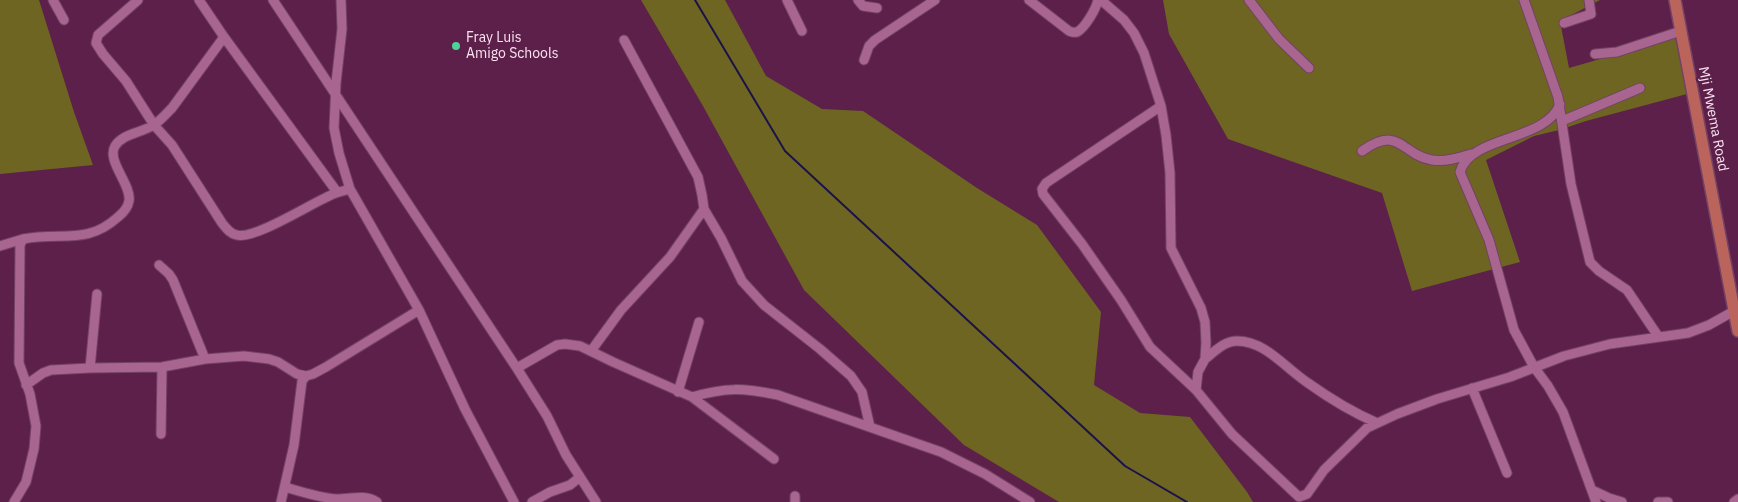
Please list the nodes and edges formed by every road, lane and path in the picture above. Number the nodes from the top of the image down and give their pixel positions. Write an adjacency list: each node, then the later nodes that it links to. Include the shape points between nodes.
1 (53, 0): 16 (street)
2 (138, 0): 30 (street, via 98,35 96,43 126,81)
3 (199, 0): 20 (street)
4 (273, 0): 26 (street)
5 (341, 0): 26 (street, via 342,29)
6 (787, 0): 18 (street)
7 (858, 0): 15 (street, via 863,6)
8 (935, 0): 23 (street, via 875,40)
9 (1029, 0): 10 (street, via 1073,32 1094,14)
10 (1099, 0): 28 (street, via 1124,20 1134,33)
11 (1249, 0): 24 (street, via 1280,40)
12 (1524, 0): 27 (street)
13 (1589, 0): 17 (street, via 1591,14)
14 (1675, 0): 19 (main road, Mji Mwema Road)
15 (877, 8)
16 (64, 20)
17 (1564, 23)
18 (802, 31)
19 (1681, 32): 22 (street, via 1617,52); 41 (main road, Mji Mwema Road)
20 (224, 37): 30 (street, via 172,108); 34 (street)
21 (624, 40): 35 (street, via 698,177)
22 (1595, 54)
23 (864, 60)
24 (1309, 68)
25 (1640, 88): 29 (street)
26 (335, 93): 33 (street, via 334,128); 51 (street)
27 (1560, 104): 29 (street); 32 (street, via 1545,123)
28 (1161, 106): 47 (street, via 1170,173 1171,248 1202,308 1206,343); 55 (street, via 1046,183 1042,189 1121,300 1150,347)
29 (1562, 121): 44 (street, via 1571,184 1590,262 1627,290)
30 (154, 125): 34 (street, via 172,145 222,223 235,235 266,228); 36 (street, via 122,139 114,149 113,156 129,201 111,223 90,234)
31 (1362, 151): 32 (street, via 1373,143 1394,140 1432,160)
32 (1472, 154): 48 (street, via 1460,172 1489,240 1514,330)
33 (350, 189): 34 (street); 40 (street)
34 (337, 192)
35 (704, 209): 45 (street, via 670,257 621,310); 59 (street, via 742,281 758,300 858,384 866,402)
36 (23, 239): 37 (street); 53 (street, via 19,252 19,363)
37 (0, 246)
38 (159, 265): 46 (street, via 173,280)
39 (98, 294): 49 (street)
40 (419, 310): 52 (street); 70 (street)
41 (1734, 311): 43 (main road, Mji Mwema Road); 44 (street, via 1700,329)
42 (698, 322): 56 (street)
43 (1738, 331)
44 (1658, 336): 48 (street, via 1610,344)
45 (591, 351): 51 (street, via 565,344); 56 (street)
46 (206, 359): 50 (street); 52 (street, via 258,357 278,362)
47 (1204, 359): 55 (street, via 1198,372); 58 (street, via 1228,342 1257,346 1268,351 1307,383)
48 (1534, 367): 54 (street); 65 (street, via 1562,412)
49 (90, 368): 50 (street); 53 (street, via 51,370)
50 (162, 368): 60 (street)
51 (517, 368): 63 (street)
52 (306, 376): 64 (street, via 302,381)
53 (26, 384): 67 (street, via 34,411 36,439 26,482)
54 (1472, 388): 58 (street); 62 (street)
55 (1196, 390): 58 (street, via 1232,434 1299,497 1307,494 1324,470 1367,428)
56 (678, 392): 57 (street)
57 (692, 397): 59 (street, via 715,390 754,390 778,395); 61 (street)
58 (1378, 423)
59 (870, 427): 73 (street, via 941,452)
60 (161, 434)
61 (774, 459)
62 (1507, 473)
63 (580, 477): 71 (street); 72 (street)
64 (285, 488): 68 (street); 69 (street, via 337,499 368,498)
65 (1592, 490): 74 (street); 75 (street)
66 (1738, 499): 78 (street)
67 (14, 502)
68 (281, 502)
69 (376, 502)
70 (514, 502)
71 (532, 502)
72 (596, 502)
73 (1030, 502)
74 (1596, 502)
75 (1622, 502)
76 (1658, 502): 77 (street)
77 (1668, 502)
78 (1734, 502)

